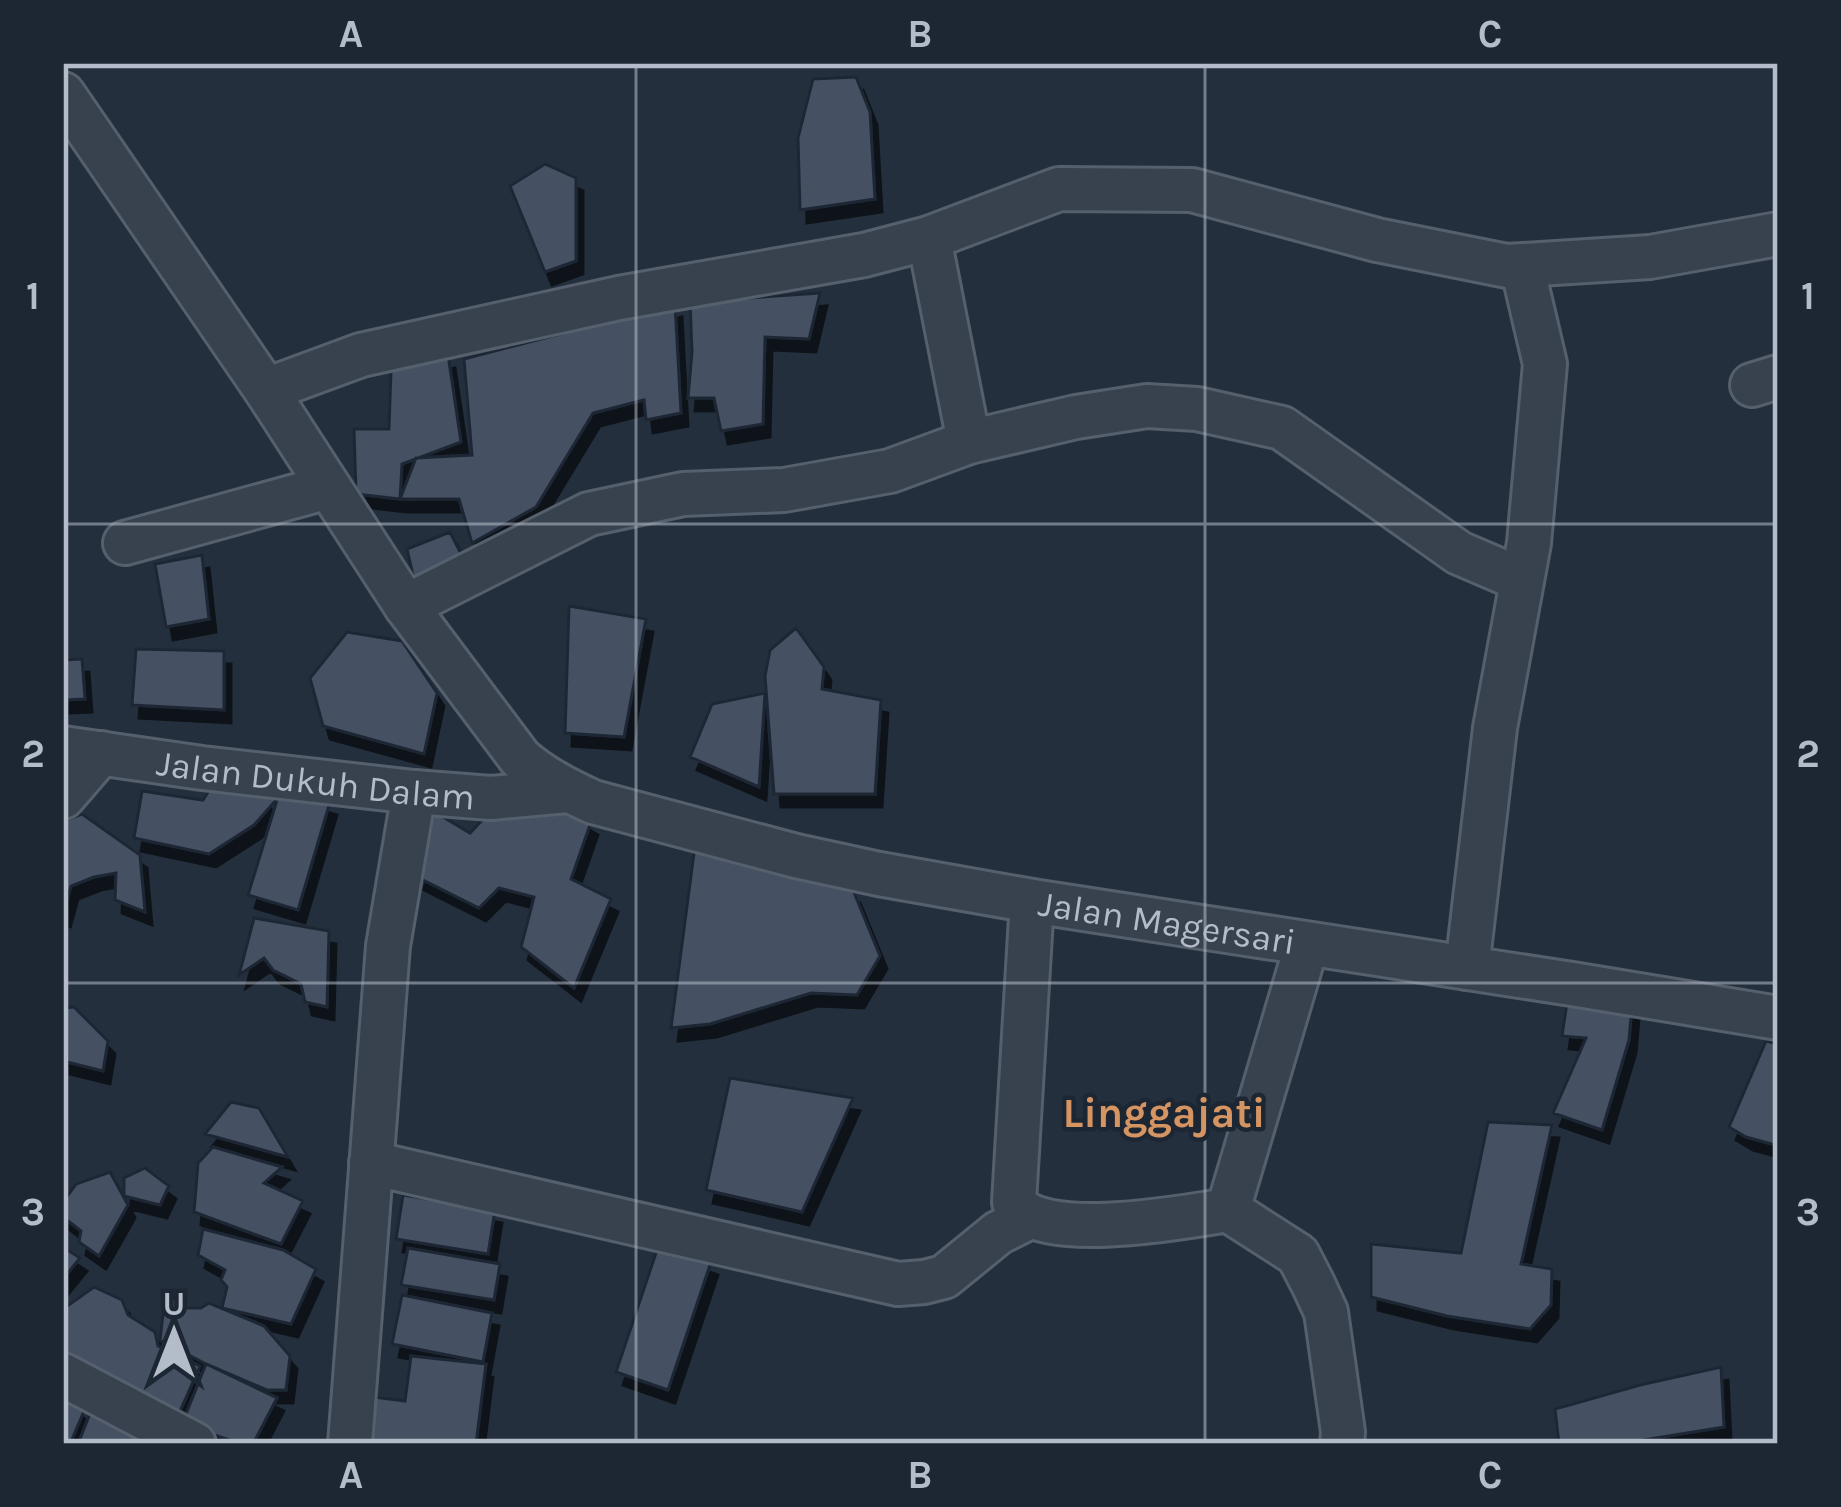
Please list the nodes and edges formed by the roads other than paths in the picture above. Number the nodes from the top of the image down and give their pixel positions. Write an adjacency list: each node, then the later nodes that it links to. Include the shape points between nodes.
1 (63, 94): 5 (street)
2 (1778, 234): 4 (street)
3 (929, 238): 4 (street, via 1059,188 1172,189); 5 (street, via 361,355); 6 (street)
4 (1522, 266): 9 (street, via 1545,364)
5 (266, 390): 7 (street)
6 (969, 442): 9 (street, via 1147,406 1282,428 1460,553); 10 (street, via 869,475 784,490 682,494 589,514)
7 (328, 487): 8 (street); 10 (street)
8 (125, 543)
9 (1522, 580): 17 (street)
10 (406, 606): 12 (street, via 520,758)
11 (82, 750): 13 (street, Jalan Dukuh Dalam); 14 (street)
12 (567, 790): 13 (street, Jalan Dukuh Dalam, via 491,797); 15 (street, Jalan Magersari, via 796,856)
13 (414, 792): 19 (street, via 388,946)
14 (63, 797)
15 (1032, 901): 16 (street, Jalan Magersari); 21 (street, via 1014,1202)
16 (1307, 944): 17 (street, Jalan Magersari); 20 (street)
17 (1467, 968): 18 (street, Jalan Magersari)
18 (1778, 1018)
19 (371, 1163): 21 (street, via 898,1284 944,1277); 23 (street)
20 (1228, 1210): 21 (street, via 1144,1223); 25 (street, via 1298,1256 1326,1312)
21 (1030, 1217)
22 (63, 1376): 24 (street)
23 (354, 1442)
24 (194, 1444)
25 (1342, 1444)

